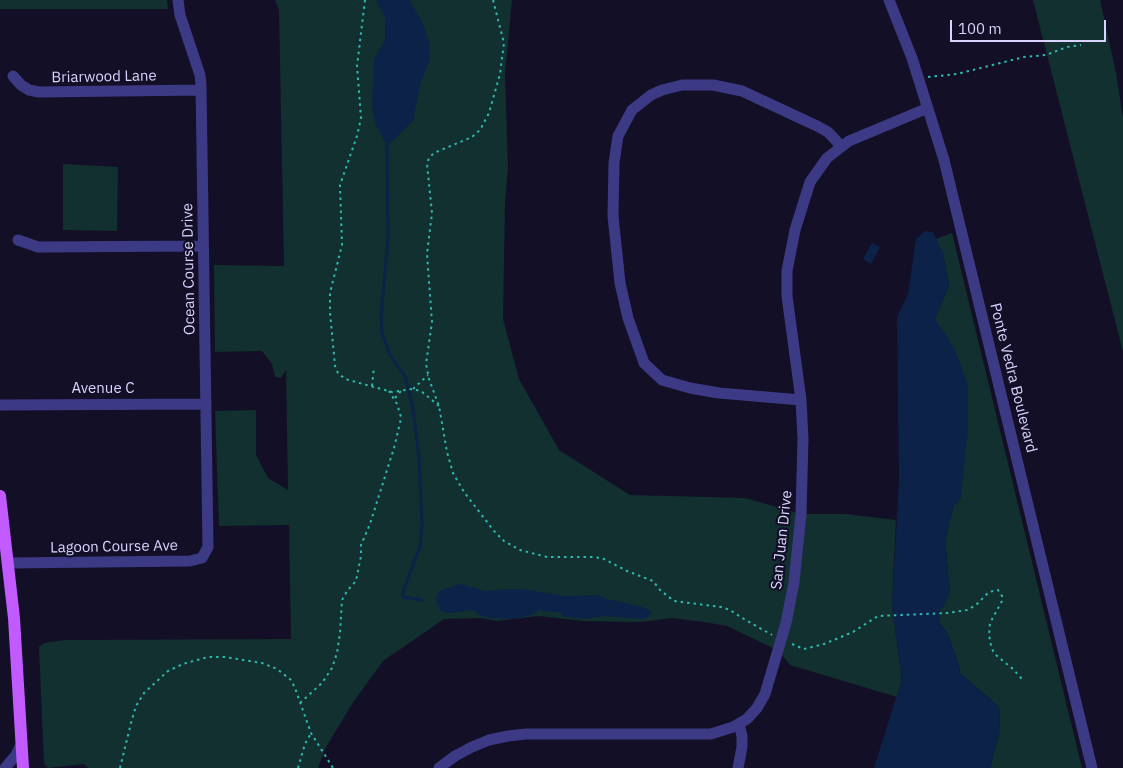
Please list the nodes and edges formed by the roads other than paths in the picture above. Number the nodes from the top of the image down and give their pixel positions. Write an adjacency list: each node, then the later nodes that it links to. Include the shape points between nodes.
1 (178, 0): 4 (street, Ocean Course Drive, via 200,75)
2 (889, 0): 5 (street, Ponte Vedra Boulevard)
3 (13, 76): 4 (street, Briarwood Lane, via 29,90 40,92)
4 (201, 90): 8 (street, Ocean Course Drive)
5 (928, 108): 6 (street, San Juan Drive); 21 (street, Ponte Vedra Boulevard, via 944,160)
6 (841, 146): 9 (street, San Juan Drive, via 827,158 810,182 789,255 787,296); 9 (street, via 817,126 742,91 713,84 682,85 651,95 632,110 618,136 613,216 620,283 644,363 662,380 690,388)
7 (18, 240): 8 (street, via 38,247)
8 (203, 246): 10 (street, Ocean Course Drive)
9 (801, 400): 15 (street, San Juan Drive, via 803,482 794,582 782,640 762,701)
10 (206, 404): 11 (street, Avenue C); 13 (street, Ocean Course Drive)
11 (0, 405)
12 (0, 496): 14 (main road)
13 (209, 541): 14 (street, Lagoon Course Ave, via 202,558 190,561)
14 (9, 563): 16 (main road)
15 (740, 724): 19 (street, San Juan Drive, via 711,734 508,736 472,747); 20 (street, via 742,747)
16 (22, 742): 17 (street); 18 (main road)
17 (5, 768)
18 (23, 768)
19 (440, 768)
20 (738, 768)
21 (1092, 768)

